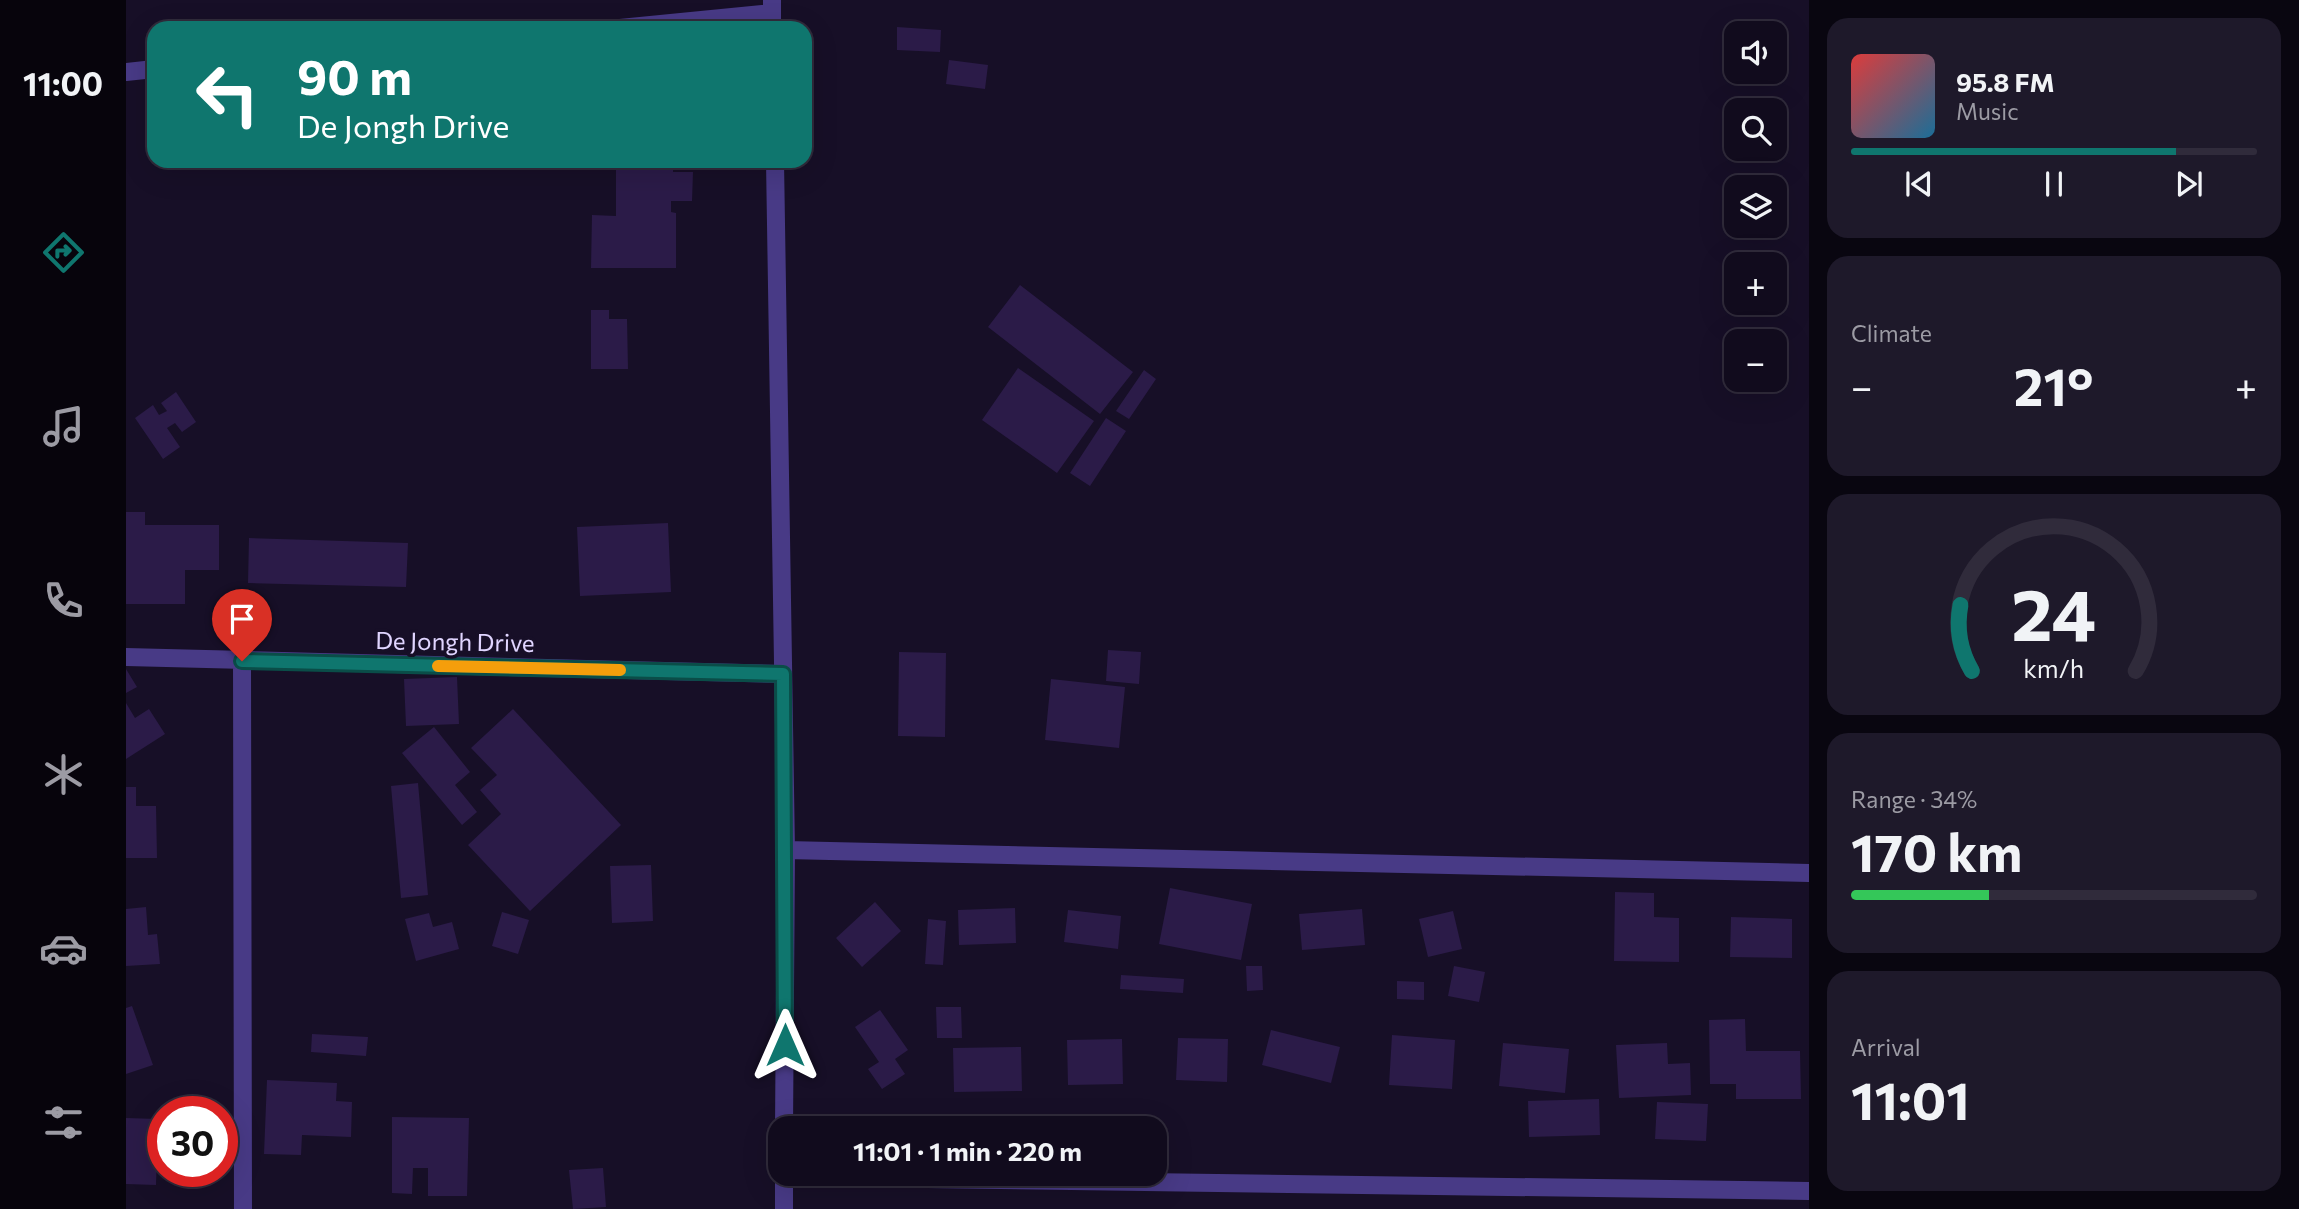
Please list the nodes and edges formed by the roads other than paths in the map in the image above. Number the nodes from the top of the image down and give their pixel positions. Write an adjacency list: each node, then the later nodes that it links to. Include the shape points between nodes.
1 (772, 14): 2 (street)
2 (696, 21)
3 (147, 70): 4 (street)
4 (126, 72)
5 (775, 168): 8 (street)
6 (126, 657): 7 (street, De Jongh Drive)
7 (242, 661): 8 (street, De Jongh Drive); 15 (street)
8 (783, 674): 9 (street)
9 (786, 850): 10 (street); 11 (street)
10 (1809, 873)
11 (785, 1116)
12 (1167, 1181): 14 (street)
13 (784, 1186): 16 (street)
14 (1809, 1191)
15 (243, 1209)
16 (784, 1209)

